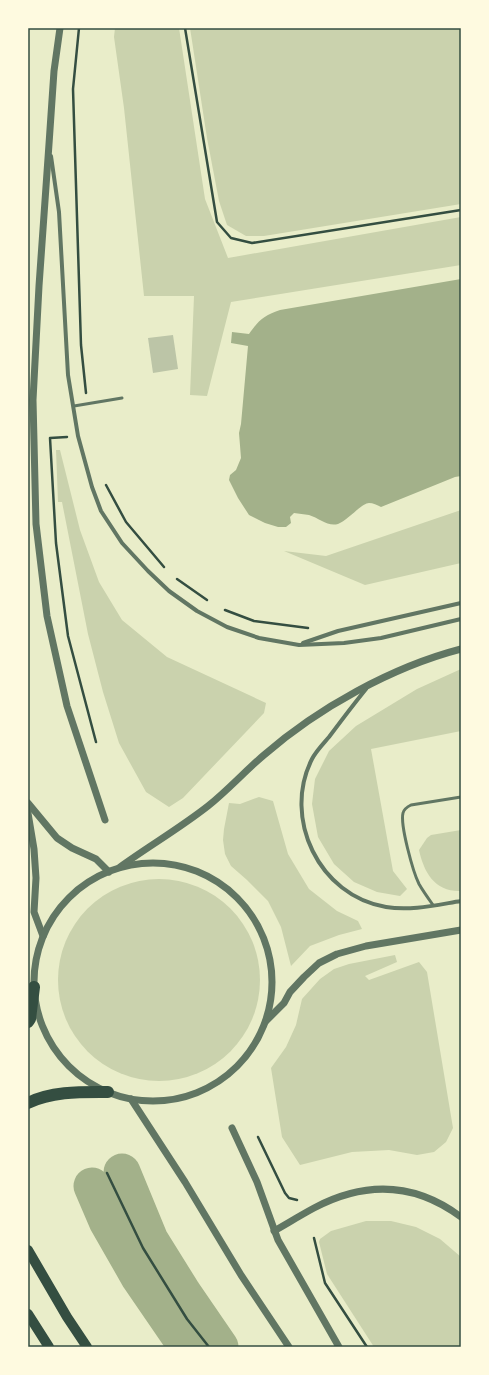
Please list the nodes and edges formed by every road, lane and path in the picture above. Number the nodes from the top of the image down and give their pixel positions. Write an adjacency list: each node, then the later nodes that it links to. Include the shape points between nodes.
1 (60, 28): 4 (street)
2 (79, 28): 6 (path, via 74,97 80,345)
3 (185, 28): 5 (path, via 217,222 230,238 252,243)
4 (49, 144): 8 (street, via 59,212 68,375); 25 (street, via 33,400 36,524 47,616 67,706)
5 (461, 210)
6 (85, 390)
7 (122, 398): 8 (lane)
8 (74, 406): 18 (street, via 81,450 101,511 122,543 148,572 197,611 227,628 259,638)
9 (69, 437): 21 (path, via 50,438 56,544 68,636)
10 (104, 480): 11 (path, via 126,522)
11 (166, 569)
12 (171, 574): 13 (path)
13 (209, 602)
14 (461, 603): 18 (street, via 338,632)
15 (222, 609): 17 (path, via 254,621)
16 (461, 619): 18 (street, via 381,638)
17 (308, 628)
18 (299, 645)
19 (461, 649): 20 (street, via 406,668)
20 (368, 686): 26 (street, via 295,730 209,805); 29 (street, via 313,758 309,768 303,787 302,805 303,824 308,842 328,875 343,889 362,900 384,907 405,909)
21 (98, 749)
22 (461, 797): 29 (lane, via 411,805 403,813 402,821 411,862 418,883)
23 (28, 803): 27 (street, via 57,838 96,859)
24 (28, 813): 31 (street, via 36,878 34,912)
25 (105, 820)
26 (117, 869): 27 (street); 33 (street, via 140,864 186,868 208,876 228,889 243,904 264,939 270,959 271,1001)
27 (109, 872): 31 (street, via 82,887 59,909)
28 (461, 901): 29 (street)
29 (433, 905)
30 (461, 930): 33 (street, via 366,946 337,954 319,963 304,977)
31 (43, 936): 32 (street)
32 (34, 987): 34 (highway); 35 (street, via 38,1014 52,1045 64,1061 84,1079)
33 (266, 1021): 36 (street, via 245,1058 213,1085 173,1100)
34 (28, 1022)
35 (108, 1092): 36 (street); 37 (highway, via 79,1092)
36 (131, 1099): 50 (street)
37 (28, 1103)
38 (232, 1128): 43 (street, via 257,1182)
39 (258, 1137): 41 (path, via 284,1193 289,1198)
40 (107, 1173): 49 (path, via 143,1248 187,1319)
41 (297, 1200)
42 (461, 1217): 43 (street, via 434,1200 412,1192 394,1188 371,1189 330,1201)
43 (274, 1231): 51 (street)
44 (314, 1238): 52 (path, via 325,1283)
45 (28, 1250): 48 (main road)
46 (28, 1314): 47 (main road)
47 (49, 1347)
48 (87, 1347)
49 (209, 1347)
50 (289, 1347)
51 (339, 1347)
52 (367, 1347)

